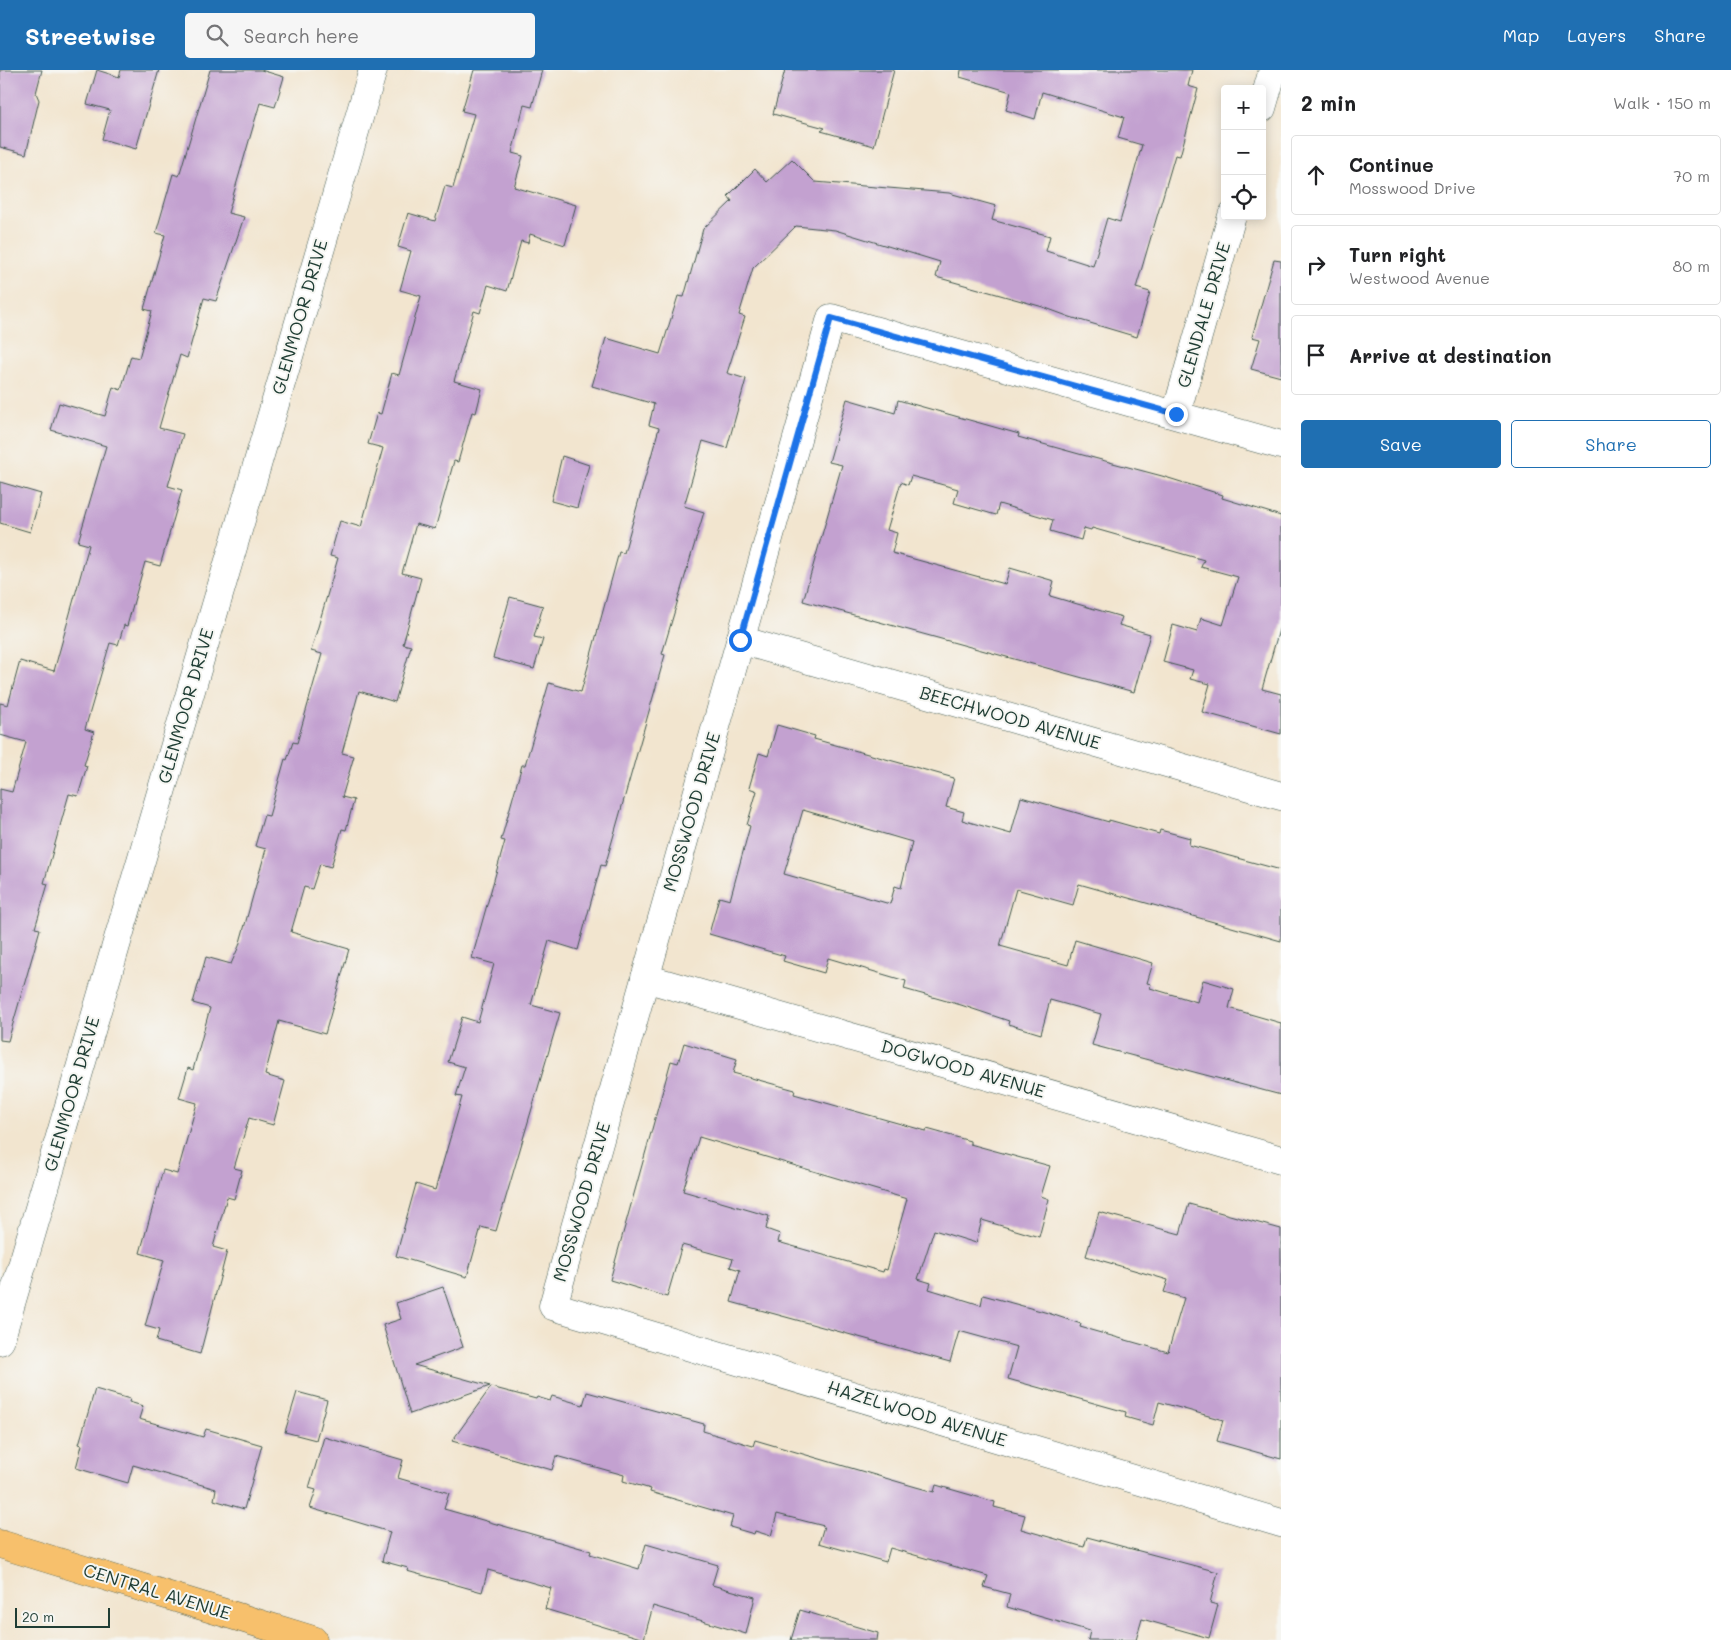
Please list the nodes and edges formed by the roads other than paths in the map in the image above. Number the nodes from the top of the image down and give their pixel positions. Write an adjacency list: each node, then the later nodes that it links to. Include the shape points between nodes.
1 (372, 70): 12 (street, GLENMOOR DRIVE)
2 (1273, 70): 3 (street)
3 (1266, 94)
4 (1231, 220): 5 (street, GLENDALE DRIVE)
5 (1176, 414): 6 (street); 7 (street, MOSSWOOD DRIVE, via 831,318)
6 (1281, 445)
7 (740, 640): 8 (street, BEECHWOOD AVENUE); 9 (street, MOSSWOOD DRIVE)
8 (1281, 796)
9 (645, 978): 10 (street, DOGWOOD AVENUE); 11 (street, MOSSWOOD DRIVE)
10 (1281, 1160)
11 (553, 1306): 13 (street, HAZELWOOD AVENUE)
12 (0, 1342)
13 (1281, 1523)
14 (0, 1544): 15 (main road, CENTRAL AVENUE)
15 (301, 1638)

